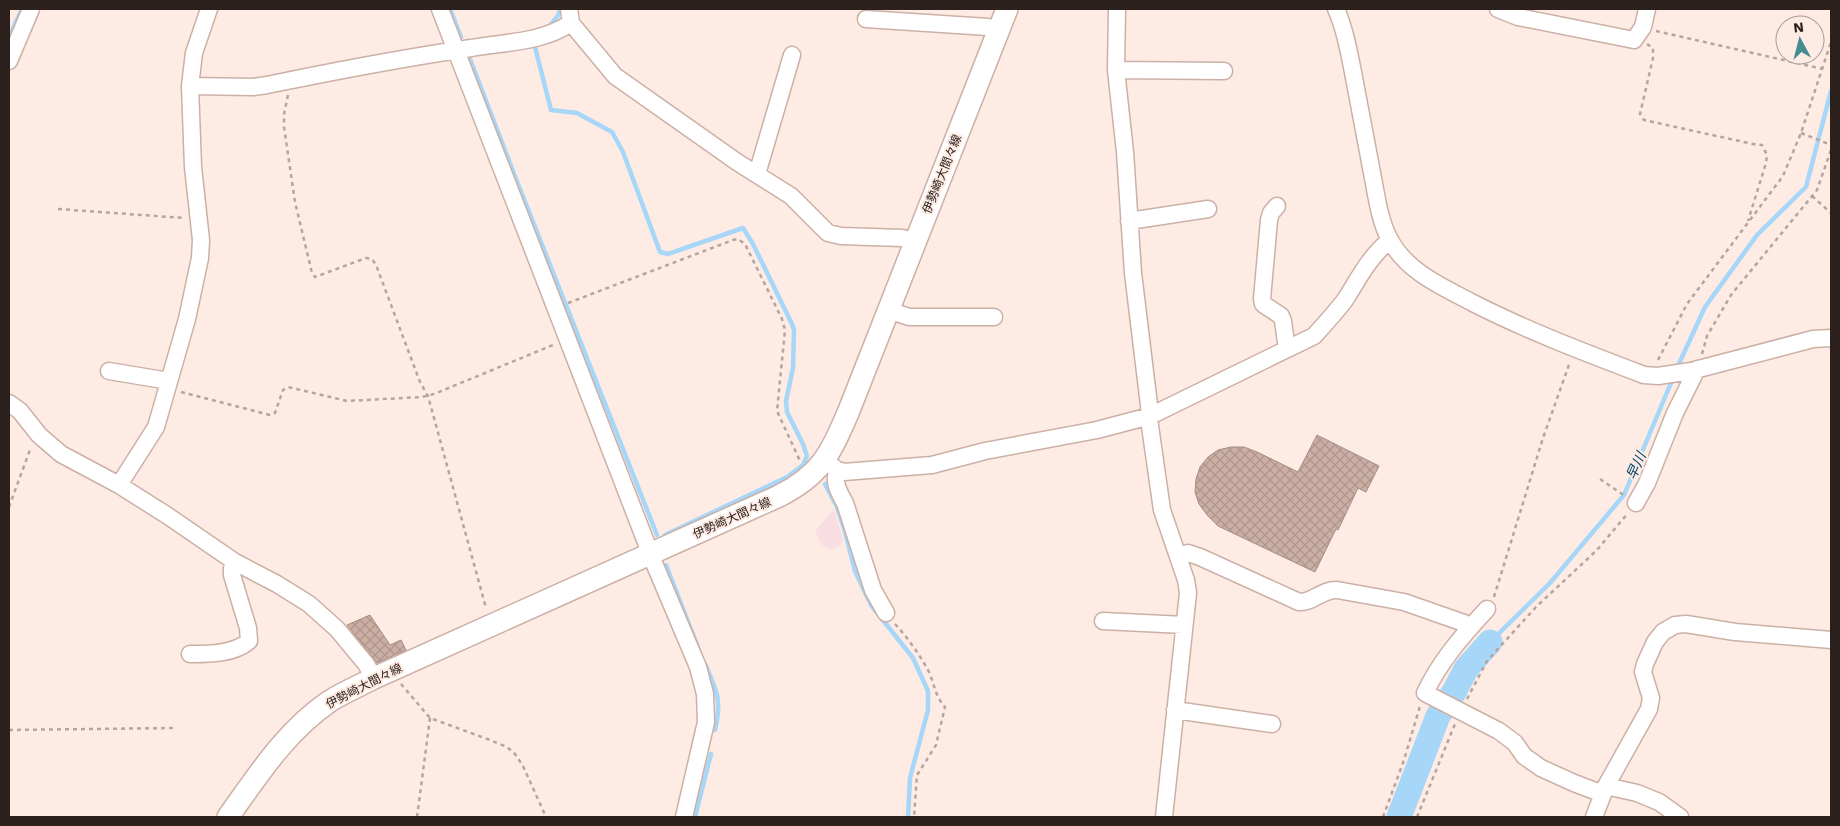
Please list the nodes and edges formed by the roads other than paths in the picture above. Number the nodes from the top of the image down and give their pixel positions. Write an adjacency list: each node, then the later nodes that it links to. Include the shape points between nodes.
1 (31, 9): 15 (street)
2 (209, 9): 18 (street, via 194,53)
3 (440, 9): 13 (street)
4 (1007, 9): 12 (main road, 伊勢崎大間々線)
5 (1117, 9): 16 (street)
6 (1336, 9): 23 (street, via 1348,52 1379,207)
7 (1498, 9): 8 (street, via 1518,17 1638,33)
8 (1647, 9)
9 (904, 15): 11 (street); 12 (street)
10 (570, 16): 13 (street, via 553,33 532,40); 19 (street, via 615,76)
11 (866, 19)
12 (998, 31): 24 (main road, 伊勢崎大間々線)
13 (456, 50): 18 (street, via 253,87); 37 (street)
14 (792, 55): 19 (street)
15 (9, 61)
16 (1116, 70): 17 (street); 22 (street)
17 (1224, 71)
18 (190, 86): 31 (street, via 200,258)
19 (757, 174): 24 (street, via 792,196 828,233)
20 (1277, 206): 28 (street, via 1269,220 1262,299 1263,304 1281,316)
21 (1208, 209): 22 (street)
22 (1129, 221): 33 (street)
23 (1390, 240): 28 (street, via 1370,259 1345,299 1314,336); 29 (street, via 1426,278 1575,349 1644,375)
24 (915, 241): 25 (main road, 伊勢崎大間々線)
25 (888, 310): 26 (street, via 909,317); 34 (main road, 伊勢崎大間々線, via 834,444)
26 (994, 317)
27 (1831, 338): 29 (street, via 1814,339)
28 (1287, 348): 33 (street)
29 (1694, 370): 36 (street, via 1647,483)
30 (109, 371): 31 (street)
31 (168, 384): 35 (street, via 156,427)
32 (9, 403): 35 (street, via 20,411 38,435 61,454)
33 (1150, 416): 34 (street, via 932,465 844,472); 38 (street, via 1162,510)
34 (831, 465): 37 (main road, 伊勢崎大間々線, via 780,496); 41 (street, via 873,590)
35 (119, 486): 39 (street)
36 (1633, 501)
37 (651, 554): 47 (main road, 伊勢崎大間々線); 52 (street, via 698,667 705,694 706,722)
38 (1178, 555): 43 (street, via 1188,593); 44 (street, via 1200,557 1299,602 1306,602 1327,590 1337,590 1404,602)
39 (235, 562): 46 (street, via 232,575 249,641 242,648); 47 (street, via 309,604 332,624 366,664)
40 (1487, 609): 44 (street)
41 (886, 613)
42 (1103, 621): 43 (street)
43 (1184, 625): 48 (street)
44 (1470, 628): 50 (street, via 1431,680 1429,695 1499,731 1540,768 1574,783)
45 (1831, 640): 50 (street, via 1735,632 1686,624 1675,625 1663,632 1643,672 1651,698 1649,709)
46 (190, 654)
47 (383, 674): 51 (main road, 伊勢崎大間々線, via 330,701 290,734)
48 (1175, 710): 49 (street); 53 (street)
49 (1272, 724)
50 (1604, 790): 54 (street); 55 (street, via 1637,793 1659,802)
51 (228, 817)
52 (684, 817)
53 (1164, 817)
54 (1594, 817)
55 (1680, 817)

